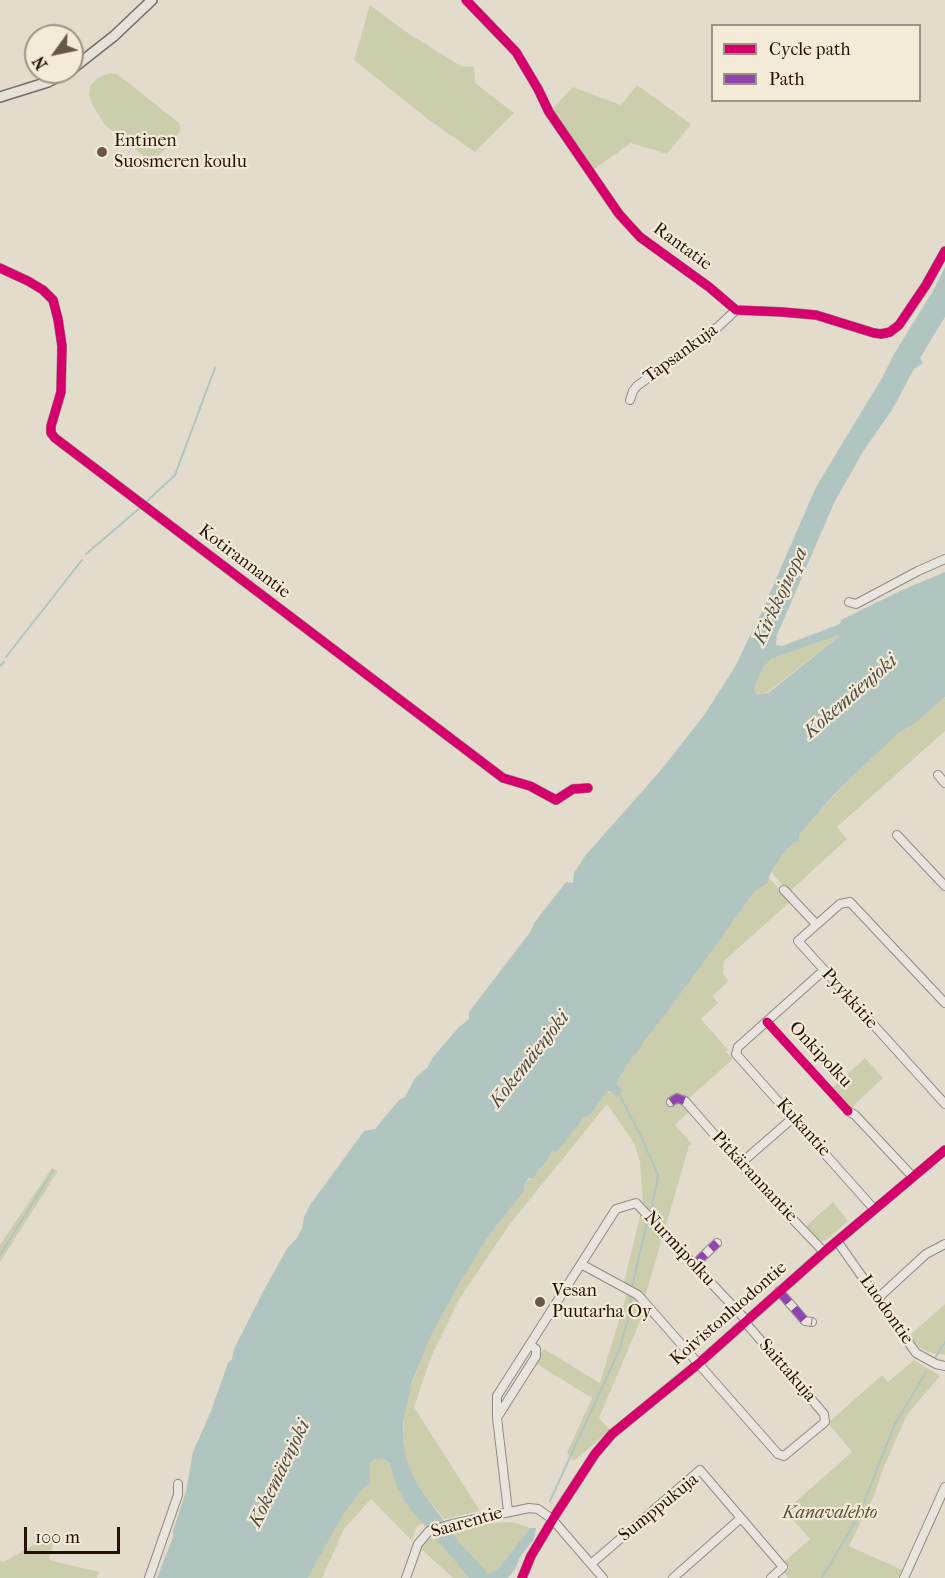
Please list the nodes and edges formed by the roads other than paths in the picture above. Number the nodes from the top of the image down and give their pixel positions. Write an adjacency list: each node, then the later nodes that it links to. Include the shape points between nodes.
1 (152, 0): 3 (main road)
2 (466, 0): 8 (street, Rantatie, via 516,52 549,112 619,214 640,237)
3 (84, 60)
4 (42, 84): 5 (main road)
5 (0, 98)
6 (945, 251): 8 (street, via 899,325 890,332 874,333 816,315)
7 (0, 268): 14 (street, Kotirannantie, via 43,290 53,300 62,346 61,392 51,426 55,438 503,778 556,800 573,789)
8 (736, 310): 9 (street, Tapsankuja, via 637,386)
9 (630, 400)
10 (945, 559): 11 (street, via 856,604)
11 (849, 602)
12 (938, 775): 13 (street)
13 (945, 783)
14 (588, 788)
15 (897, 834): 16 (street)
16 (945, 886)
17 (784, 890): 18 (street)
18 (816, 924): 19 (street, Pyykkitie, via 798,941); 20 (street, Pyykkitie, via 840,904 849,902)
19 (823, 971): 22 (street, Pyykkitie); 24 (street, Kukantie, via 738,1047 736,1054)
20 (945, 1003)
21 (671, 1102): 26 (street, Pitkärannantie, via 677,1098 685,1101)
22 (945, 1104)
23 (848, 1111): 27 (street, Onkipolku)
24 (794, 1117): 26 (street); 28 (street, Kukantie)
25 (945, 1150): 27 (street, Koivistonluodontie)
26 (740, 1164): 32 (street, Pitkärannantie)
27 (912, 1176): 28 (street, Koivistonluodontie)
28 (874, 1209): 29 (street, Koivistonluodontie)
29 (837, 1241): 32 (street, Koivistonluodontie); 36 (street, Luodontie)
30 (717, 1243): 34 (street)
31 (945, 1244): 36 (street, via 926,1254)
32 (825, 1252): 35 (street, Koivistonluodontie)
33 (581, 1264): 34 (street, Nurmipolku, via 616,1209 636,1203); 39 (street); 40 (street, via 638,1295)
34 (696, 1266): 37 (street, Nurmipolku)
35 (779, 1291): 37 (street, Koivistonluodontie); 38 (street, via 805,1321)
36 (877, 1299): 41 (street, Luodontie, via 916,1353)
37 (745, 1321): 40 (street, Koivistonluodontie); 40 (street, Saittakuja, via 824,1414 825,1422 784,1456 778,1454)
38 (812, 1322)
39 (530, 1345): 42 (street, via 497,1396); 42 (street, via 536,1349 536,1356)
40 (698, 1364): 47 (street, Koivistonluodontie, via 612,1434)
41 (945, 1366)
42 (497, 1418): 45 (street)
43 (178, 1484): 49 (street, via 175,1505)
44 (945, 1487): 55 (street)
45 (508, 1511): 47 (street, Saarentie, via 538,1509); 50 (street, Saarentie, via 429,1531 418,1544)
46 (741, 1518): 48 (street, Sumppukuja, via 700,1470); 53 (street); 54 (street, Sumppukuja, via 783,1567)
47 (552, 1519): 48 (street); 51 (street, Koivistonluodontie)
48 (591, 1564): 52 (street)
49 (149, 1578)
50 (406, 1578)
51 (522, 1578)
52 (603, 1578)
53 (674, 1578)
54 (771, 1578)
55 (904, 1578)

